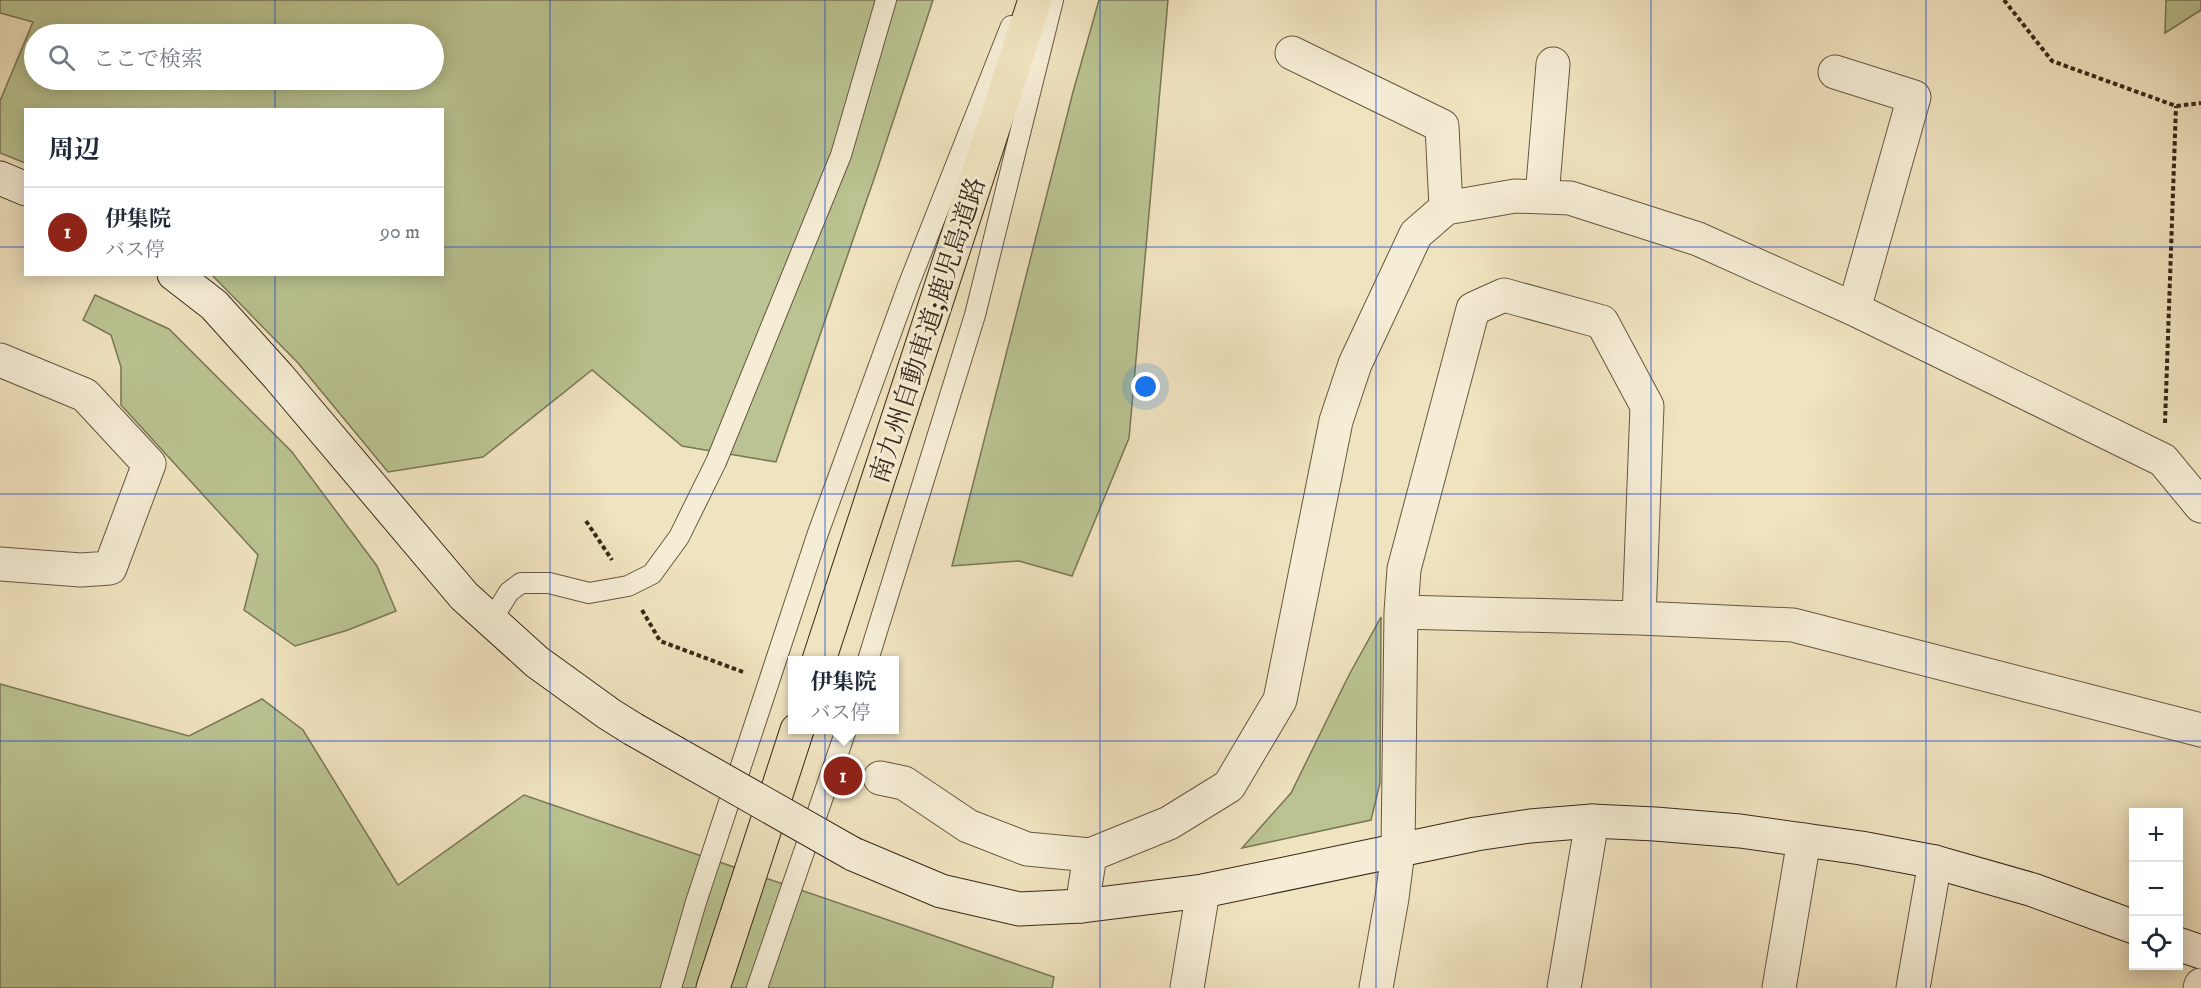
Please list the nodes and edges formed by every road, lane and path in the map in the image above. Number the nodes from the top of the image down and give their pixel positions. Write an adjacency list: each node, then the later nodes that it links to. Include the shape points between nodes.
1 (886, 0): 22 (lane, via 841,155 716,462 679,537 652,574)
2 (1021, 0): 43 (lane, via 908,286 818,533)
3 (1035, 0): 26 (highway, 南九州自動車道;鹿児島道路)
4 (1053, 0): 27 (lane, via 975,315)
5 (2004, 0): 10 (path, via 2052,61)
6 (1293, 53): 14 (street, via 1442,126)
7 (1553, 64): 13 (street)
8 (1835, 72): 16 (street, via 1914,97)
9 (2201, 103): 10 (path)
10 (2176, 106): 18 (path)
11 (0, 178): 12 (street)
12 (24, 188)
13 (1542, 197): 14 (street, via 1515,196); 16 (street, via 1570,198 1698,239)
14 (1446, 208): 36 (street, via 1416,234 1355,364 1336,421 1280,700 1229,786 1169,823)
15 (177, 276): 25 (street, via 214,305 464,596)
16 (1854, 309): 18 (street)
17 (0, 360): 21 (street, via 85,395 149,464 110,568 81,570)
18 (2163, 460): 19 (street)
19 (2201, 506)
20 (586, 521): 22 (path)
21 (0, 564)
22 (628, 586): 25 (lane, via 589,593 549,584 521,583 509,592); 28 (path, via 660,641)
23 (1401, 612): 24 (street); 24 (street, via 1404,568 1473,309 1504,295 1602,322 1647,406); 35 (street)
24 (1639, 618): 29 (street, via 1793,625)
25 (491, 621): 39 (street, bridge, via 537,662 609,714 853,854 941,891 1019,909)
26 (820, 656)
27 (869, 656)
28 (746, 673)
29 (2201, 730)
30 (794, 734): 44 (highway)
31 (844, 734): 45 (lane)
32 (880, 778): 36 (street, via 904,783 968,826 1027,849)
33 (1592, 821): 34 (street, via 1740,831); 35 (street, via 1476,834); 48 (street)
34 (1804, 840): 37 (street); 49 (street)
35 (1398, 850): 38 (street); 47 (street)
36 (1090, 855): 39 (street)
37 (1935, 862): 40 (street, via 2032,890); 50 (street)
38 (1203, 891): 39 (street); 46 (street)
39 (1082, 906)
40 (2129, 926)
41 (2183, 946): 42 (street)
42 (2201, 952)
43 (671, 988)
44 (713, 988)
45 (757, 988)
46 (1188, 988)
47 (1376, 988)
48 (1564, 988)
49 (1779, 988)
50 (1913, 988)

